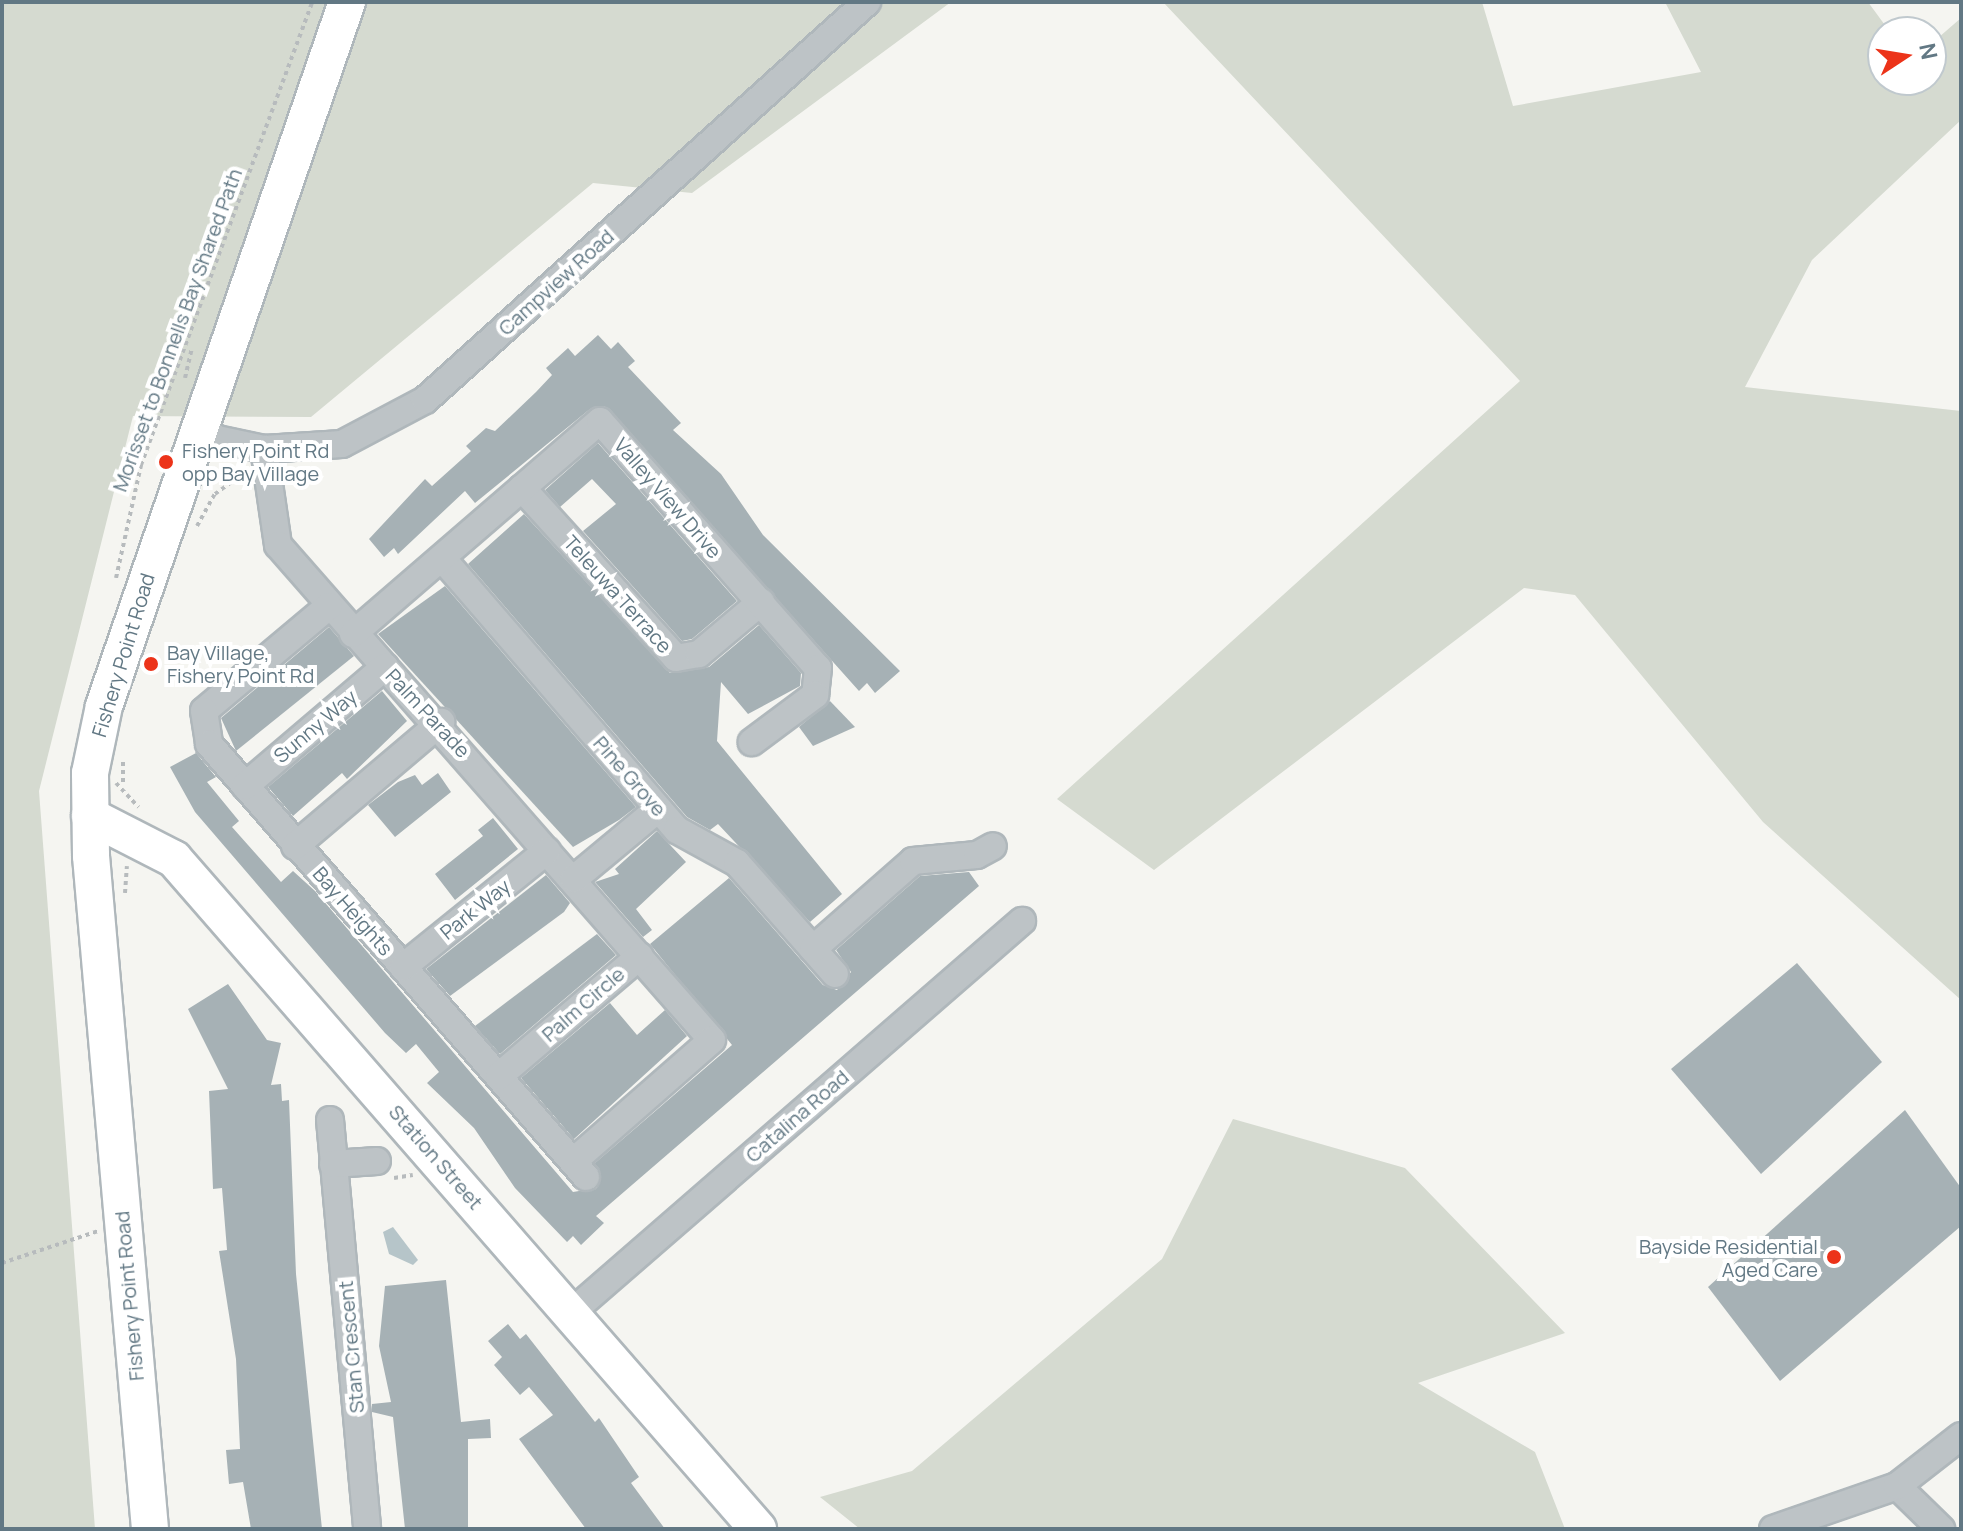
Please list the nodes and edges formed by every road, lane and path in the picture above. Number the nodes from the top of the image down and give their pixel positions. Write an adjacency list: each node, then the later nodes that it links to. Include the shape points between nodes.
1 (312, 2): 10 (path, Morisset to Bonnells Bay Shared Path, via 141,465)
2 (347, 2): 4 (main road, Fishery Point Road)
3 (867, 2): 5 (street, Campview Road, via 425,400 342,444)
4 (200, 427): 5 (street, Campview Road, via 217,439); 21 (main road, Fishery Point Road, via 104,706)
5 (264, 449): 12 (street, Palm Parade, via 278,545)
6 (245, 472): 8 (path, via 215,494)
7 (522, 488): 9 (street, Valley View Drive); 11 (street, Teleuwa Terrace, via 676,658 699,654); 11 (street, Valley View Drive, via 600,421)
8 (189, 535)
9 (442, 558): 13 (street, Valley View Drive); 20 (street, Pine Grove)
10 (115, 592)
11 (761, 602): 16 (street, Valley View Drive, via 818,668 821,683 806,703)
12 (329, 606): 13 (street, Palm Parade); 19 (street, Bay Heights, via 204,711 209,744)
13 (353, 634): 14 (street, Palm Parade)
14 (385, 667): 15 (street, Palm Parade); 19 (street, Sunny Way)
15 (441, 722): 22 (street); 24 (street, Palm Parade)
16 (752, 742)
17 (123, 751): 18 (path)
18 (123, 783)
19 (245, 786): 22 (street, Bay Heights)
20 (658, 809): 25 (street); 27 (street, Pine Grove, via 701,847 737,863)
21 (90, 816): 36 (main road, Fishery Point Road); 38 (main road, Station Street, via 174,859)
22 (295, 846): 29 (street, Bay Heights)
23 (993, 846): 27 (street, via 977,855 913,861)
24 (547, 851): 25 (street, Palm Parade); 29 (street, Park Way)
25 (574, 879): 28 (street, Palm Parade)
26 (1022, 921): 38 (street, Catalina Road)
27 (813, 949): 30 (street, Pine Grove)
28 (640, 956): 31 (street, Palm Circle); 31 (street, Palm Circle, via 712,1040 580,1169)
29 (403, 967): 31 (street, Bay Heights)
30 (835, 974)
31 (499, 1076)
32 (330, 1120): 33 (street, Stan Crescent)
33 (333, 1164): 34 (street); 42 (street, Stan Crescent)
34 (383, 1170): 35 (path)
35 (415, 1174)
36 (123, 1222): 37 (path); 41 (main road, Fishery Point Road)
37 (2, 1263)
38 (573, 1311): 43 (main road, Station Street)
39 (1961, 1436): 40 (street)
40 (1897, 1486): 44 (street); 45 (street); 46 (street)
41 (150, 1529)
42 (367, 1529)
43 (758, 1529)
44 (1773, 1529)
45 (1927, 1529)
46 (1941, 1529)

